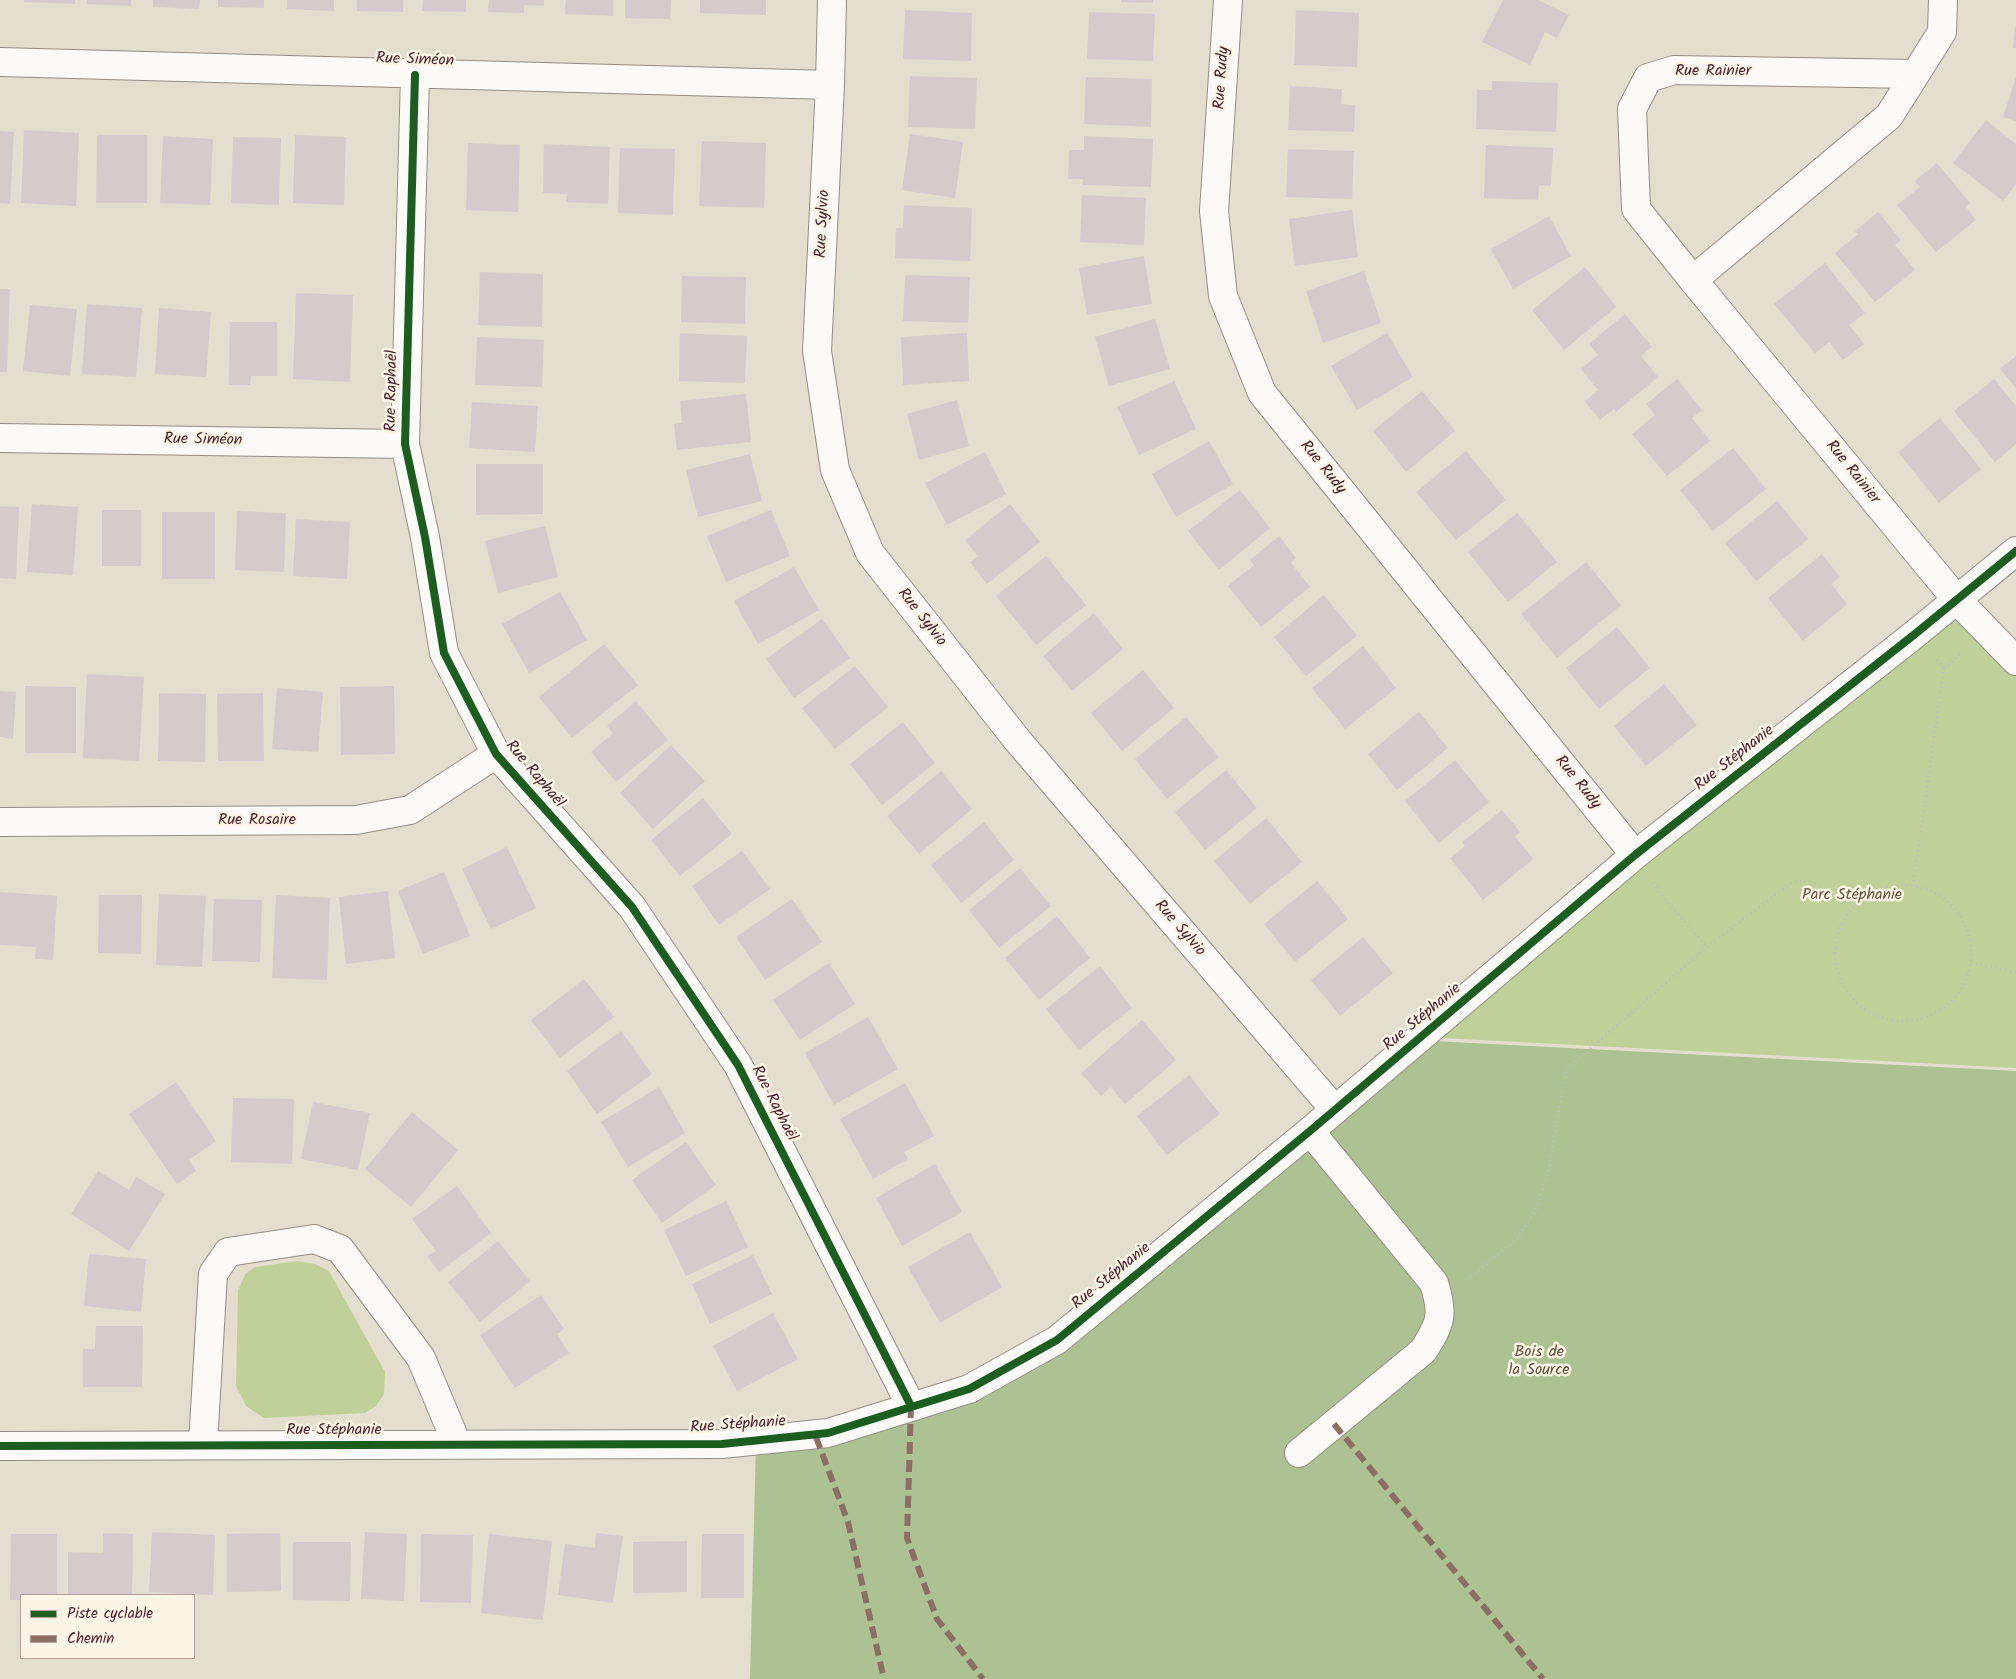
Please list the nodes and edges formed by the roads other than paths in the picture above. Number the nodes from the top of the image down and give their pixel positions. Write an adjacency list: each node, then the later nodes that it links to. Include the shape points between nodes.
1 (832, 0): 7 (street, Rue Sylvio)
2 (1228, 0): 16 (street, Rue Rudy, via 1214,211 1223,296 1262,393)
3 (1943, 0): 5 (street, via 1942,32)
4 (0, 62): 6 (street, Rue Siméon)
5 (1915, 74): 8 (street, via 1889,116); 8 (street, Rue Rainier, via 1674,70 1648,78 1632,108 1636,209)
6 (415, 75): 7 (street, Rue Siméon); 10 (street, Rue Raphaël)
7 (830, 86): 17 (street, Rue Sylvio, via 818,351 835,470 870,553 1018,741)
8 (1693, 280): 12 (street, Rue Rainier)
9 (0, 438): 10 (street, Rue Siméon)
10 (405, 444): 14 (street, Rue Raphaël, via 425,537 444,653)
11 (2016, 551): 12 (street, Rue Stéphanie)
12 (1956, 600): 13 (street, Rue Rainier); 16 (street, Rue Stéphanie)
13 (2016, 661)
14 (496, 754): 15 (street, Rue Rosaire, via 410,810 356,820); 19 (street, Rue Raphaël, via 632,907 738,1065)
15 (0, 822)
16 (1635, 855): 17 (street, Rue Stéphanie)
17 (1335, 1110): 18 (street, Rue Stéphanie)
18 (1310, 1131): 19 (street, Rue Stéphanie, via 1057,1340 970,1389); 23 (street, via 1434,1283 1440,1302 1438,1329 1424,1351)
19 (911, 1406): 20 (street, Rue Stéphanie, via 828,1433 722,1444)
20 (457, 1444): 21 (street, Rue Stéphanie); 21 (street, via 421,1358 340,1250 314,1239 228,1252 213,1274)
21 (203, 1445): 22 (street, Rue Stéphanie)
22 (0, 1446)
23 (1300, 1453)

